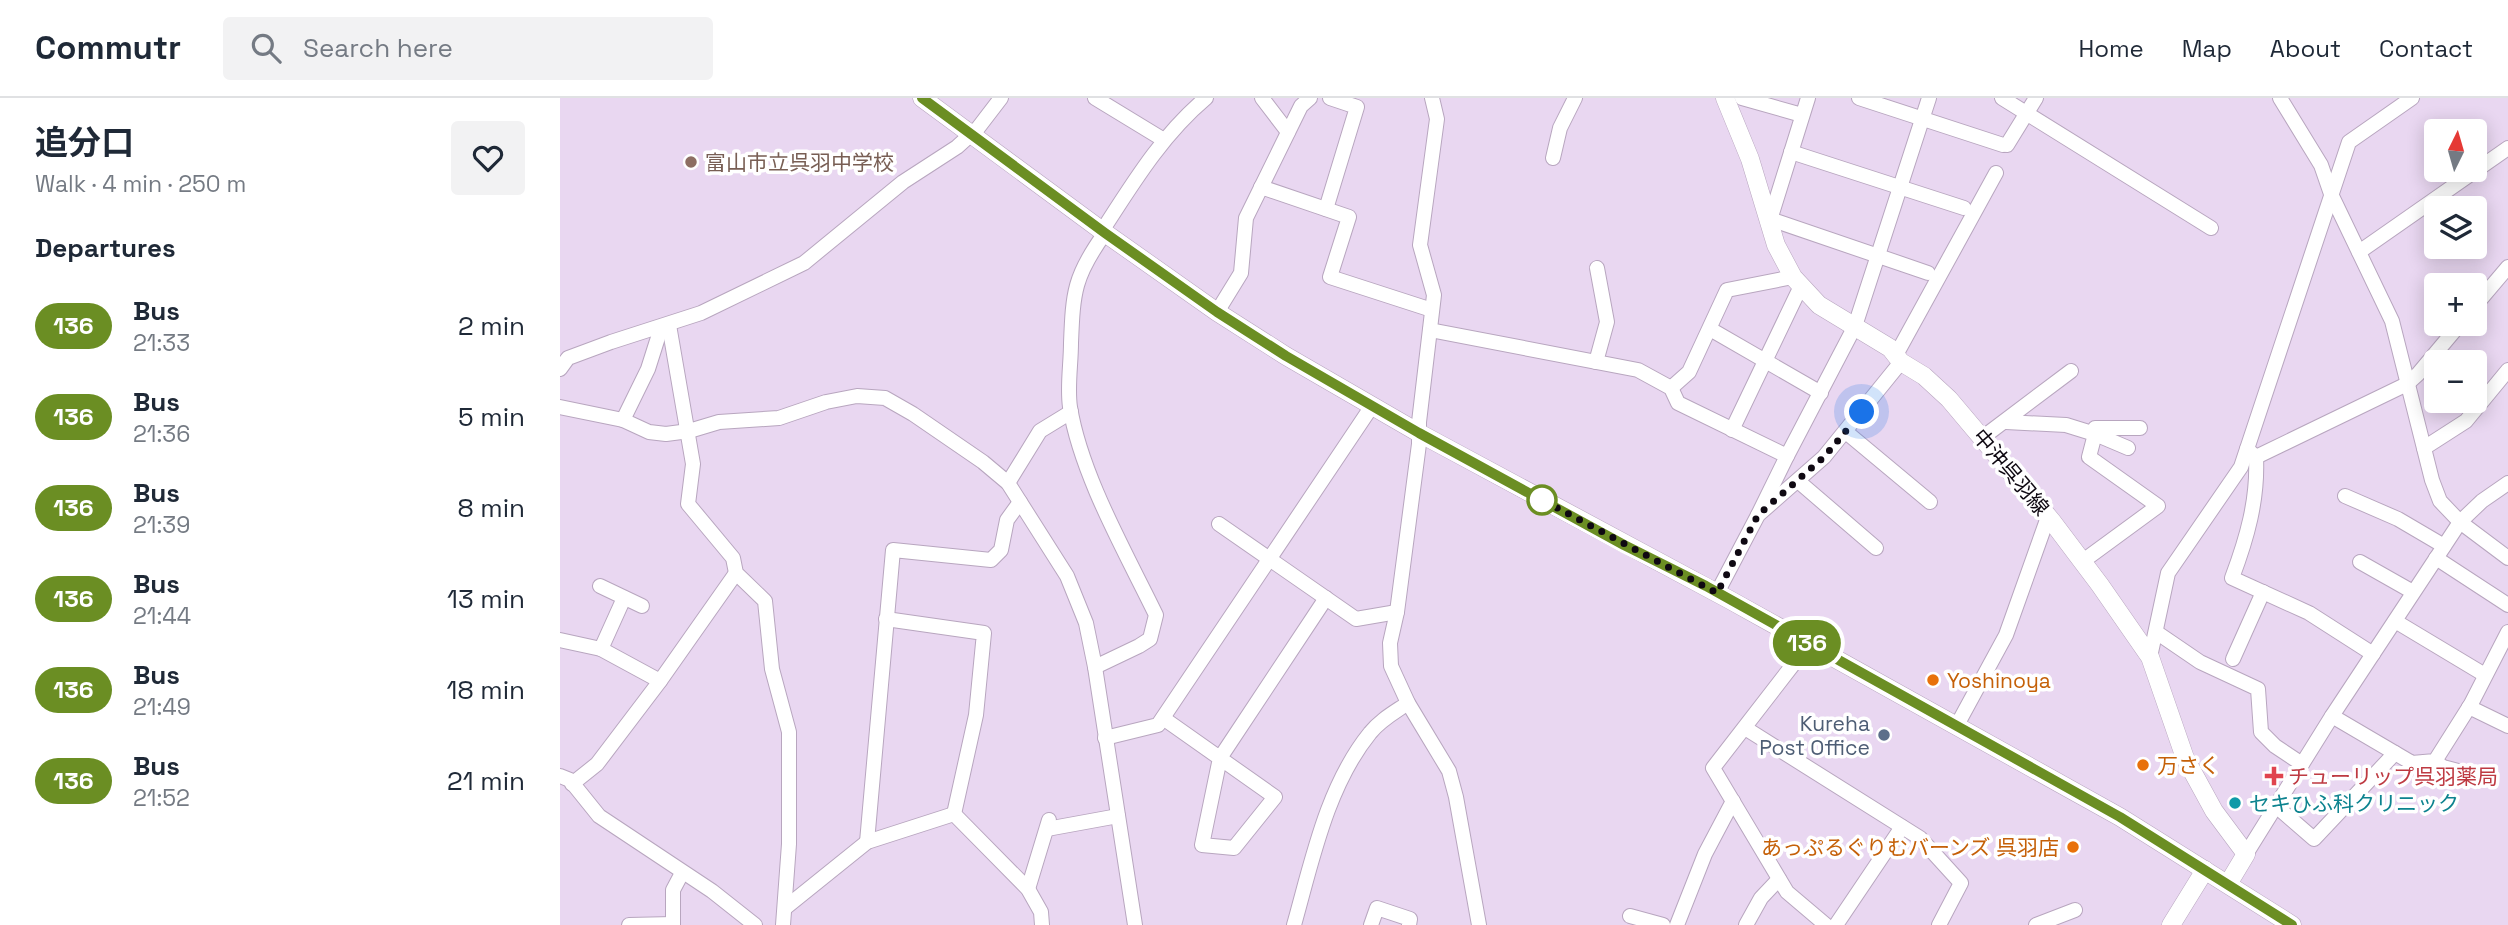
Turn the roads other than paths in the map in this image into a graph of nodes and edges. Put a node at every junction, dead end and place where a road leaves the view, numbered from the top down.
1 (922, 98) edge
2 (1001, 98) edge
3 (1094, 98) edge
4 (1206, 98) edge
5 (1262, 98) edge
6 (1310, 98) edge
7 (1330, 98) edge
8 (1432, 98) edge
9 (1575, 98) edge
10 (1726, 98) edge
11 (1742, 98) edge
12 (1808, 98) edge
13 (1859, 98) edge
14 (1929, 98) edge
15 (2002, 98) edge
16 (2036, 98) edge
17 (2280, 98) edge
18 (2412, 98) edge
19 (2027, 113) junction
20 (1802, 115) junction
21 (1922, 118) junction
22 (1288, 132) junction
23 (971, 134) junction
24 (1164, 140) junction
25 (2508, 148) edge
26 (1791, 152) junction
27 (1553, 158) dead end
28 (1996, 173) dead end
29 (1261, 187) junction
30 (1900, 187) junction
31 (2331, 194) junction
32 (1964, 208) dead end
33 (1326, 209) junction
34 (1769, 222) junction
35 (2211, 228) dead end
36 (1104, 232) junction
37 (2358, 252) junction
38 (1877, 256) junction
39 (2508, 267) edge
40 (1597, 268) dead end
41 (1928, 273) dead end
42 (1797, 282) junction
43 (2487, 292) edge
44 (1432, 310) junction
45 (1217, 312) junction
46 (665, 326) junction
47 (1855, 326) junction
48 (1710, 329) junction
49 (1430, 330) junction
50 (2450, 336) edge
51 (1898, 358) junction
52 (1765, 361) junction
53 (1597, 362) junction
54 (560, 369) edge
55 (2508, 370) edge
56 (2071, 372) dead end
57 (2407, 384) junction
58 (1671, 388) junction
59 (1821, 393) junction
60 (1371, 406) junction
61 (560, 407) edge
62 (1071, 412) junction
63 (623, 420) junction
64 (2006, 422) junction
65 (2140, 428) dead end
66 (1732, 430) junction
67 (689, 431) junction
68 (1846, 432) junction
69 (1419, 433) junction
70 (2095, 434) junction
71 (1982, 438) junction
72 (2128, 448) dead end
73 (2424, 448) junction
74 (2251, 453) junction
75 (1787, 456) junction
76 (1798, 481) junction
77 (1008, 483) junction
78 (2508, 483) edge
79 (2346, 496) dead end
80 (1020, 502) junction
81 (1930, 502) dead end
82 (1758, 515) junction
83 (2048, 517) junction
84 (2460, 522) junction
85 (1219, 524) dead end
86 (1876, 548) dead end
87 (2440, 552) junction
88 (2508, 558) edge
89 (1270, 560) junction
90 (2083, 561) junction
91 (2360, 562) dead end
92 (736, 573) junction
93 (600, 586) dead end
94 (2263, 592) junction
95 (2413, 592) junction
96 (1717, 593) junction
97 (624, 598) junction
98 (1326, 598) junction
99 (2508, 605) edge
100 (642, 606) dead end
101 (1397, 612) junction
102 (886, 619) junction
103 (2395, 621) junction
104 (2156, 632) junction
105 (560, 640) edge
106 (2506, 640) edge
107 (1809, 644) junction
108 (601, 649) junction
109 (2373, 654) junction
110 (2150, 657) junction
111 (2233, 659) dead end
112 (1096, 667) junction
113 (2485, 675) junction
114 (660, 681) junction
115 (1408, 703) junction
116 (2469, 707) junction
117 (2332, 716) junction
118 (1163, 718) junction
119 (2508, 726) edge
120 (1956, 727) junction
121 (1745, 728) junction
122 (1105, 738) junction
123 (2395, 753) junction
124 (1220, 758) junction
125 (2435, 761) junction
126 (2302, 764) junction
127 (2477, 776) dead end
128 (566, 780) edge
129 (1733, 801) junction
130 (2276, 806) junction
131 (954, 814) junction
132 (1118, 817) junction
133 (1902, 827) junction
134 (867, 842) junction
135 (2246, 855) junction
136 (2205, 870) junction
137 (682, 873) junction
138 (1779, 879) junction
139 (2228, 884) junction
140 (1028, 889) junction
141 (785, 908) junction
142 (2075, 910) dead end
143 (1630, 916) dead end
144 (629, 925) edge
145 (673, 925) edge
146 (755, 925) edge
147 (783, 925) edge
148 (1042, 925) edge
149 (1135, 925) edge
150 (1294, 925) edge
151 (1371, 925) edge
152 (1409, 925) edge
153 (1479, 925) edge
154 (1663, 925) edge
155 (1677, 925) edge
156 (1746, 925) edge
157 (1826, 925) edge
158 (1836, 925) edge
159 (1939, 925) edge
160 (2036, 925) edge
161 (2171, 925) edge
162 (2292, 925) edge

1 - 23 main road
2 - 23 street
3 - 24 street
4 - 24 street
5 - 22 street
6 - 22 street
7 - 33 street
8 - 44 street
9 - 27 street
10 - 34 main road, 中沖呉羽線
11 - 20 street
12 - 20 street
13 - 21 street
14 - 21 street
15 - 19 street
16 - 19 street
17 - 31 street
18 - 31 street
19 - 21 street
19 - 35 street
20 - 26 street
21 - 30 street
22 - 29 street
23 - 36 main road
23 - 46 street
24 - 36 street
25 - 37 street
26 - 30 street
26 - 34 street
28 - 51 street
29 - 33 street
29 - 45 street
30 - 32 street
30 - 38 street
31 - 37 street
31 - 74 street
33 - 44 street
34 - 38 street
34 - 42 main road, 中沖呉羽線
36 - 45 main road
36 - 62 street
37 - 57 street
38 - 41 street
38 - 47 street
39 - 43 street
40 - 53 street
42 - 47 main road, 中沖呉羽線
42 - 48 street
42 - 52 street
44 - 49 street
45 - 60 main road
46 - 54 street
46 - 63 street
46 - 67 street
47 - 51 main road, 中沖呉羽線
47 - 59 street
48 - 52 street
48 - 58 street
49 - 53 street
49 - 69 street
50 - 57 street
51 - 68 street
51 - 71 main road, 中沖呉羽線
52 - 59 street
52 - 66 street
53 - 58 street
55 - 73 street
56 - 64 street
57 - 73 street
57 - 74 street
58 - 66 street
59 - 75 street
60 - 69 main road
60 - 89 street
61 - 63 street
62 - 77 street
62 - 112 street
63 - 67 street
64 - 70 street
64 - 71 street
65 - 70 street
66 - 75 street
67 - 77 street
67 - 92 street
68 - 76 street
68 - 81 street
69 - 96 main road
69 - 101 street
70 - 72 street
70 - 90 street
71 - 83 main road, 中沖呉羽線
73 - 84 street
74 - 94 street
74 - 104 street
75 - 82 street
76 - 82 street
76 - 86 street
77 - 80 street
78 - 84 street
79 - 87 street
80 - 102 street
80 - 112 street
82 - 96 street
83 - 90 main road, 中沖呉羽線
83 - 120 street
84 - 87 street
84 - 88 street
85 - 89 street
87 - 95 street
87 - 99 street
89 - 98 street
89 - 118 street
90 - 110 main road, 中沖呉羽線
91 - 95 street
92 - 114 street
92 - 141 street
93 - 97 street
94 - 109 street
94 - 111 street
95 - 103 street
96 - 107 main road
97 - 100 street
97 - 108 street
98 - 101 street
98 - 124 street
101 - 115 street
102 - 131 street
102 - 134 street
103 - 109 street
103 - 113 street
104 - 110 street
104 - 126 street
105 - 108 street
106 - 113 street
107 - 120 main road
107 - 121 street
108 - 114 street
109 - 117 street
110 - 135 main road, 中沖呉羽線
112 - 122 street
113 - 116 street
114 - 128 street
115 - 150 street
115 - 153 street
116 - 119 street
116 - 125 street
117 - 123 street
117 - 126 street
118 - 122 street
118 - 124 street
120 - 136 main road
121 - 129 street
121 - 133 street
122 - 132 street
123 - 125 street
123 - 130 street
124 - 124 street
125 - 127 street
126 - 130 street
128 - 137 street
129 - 138 street
129 - 155 street
130 - 135 street
131 - 134 street
131 - 140 street
132 - 140 street
132 - 149 street
133 - 158 street
133 - 159 street
134 - 141 street
135 - 139 main road
136 - 139 main road
136 - 161 main road
137 - 145 street
137 - 146 street
138 - 156 street
138 - 157 street
139 - 162 main road
140 - 148 street
141 - 147 street
142 - 160 street
143 - 154 street
144 - 145 street
151 - 152 street

